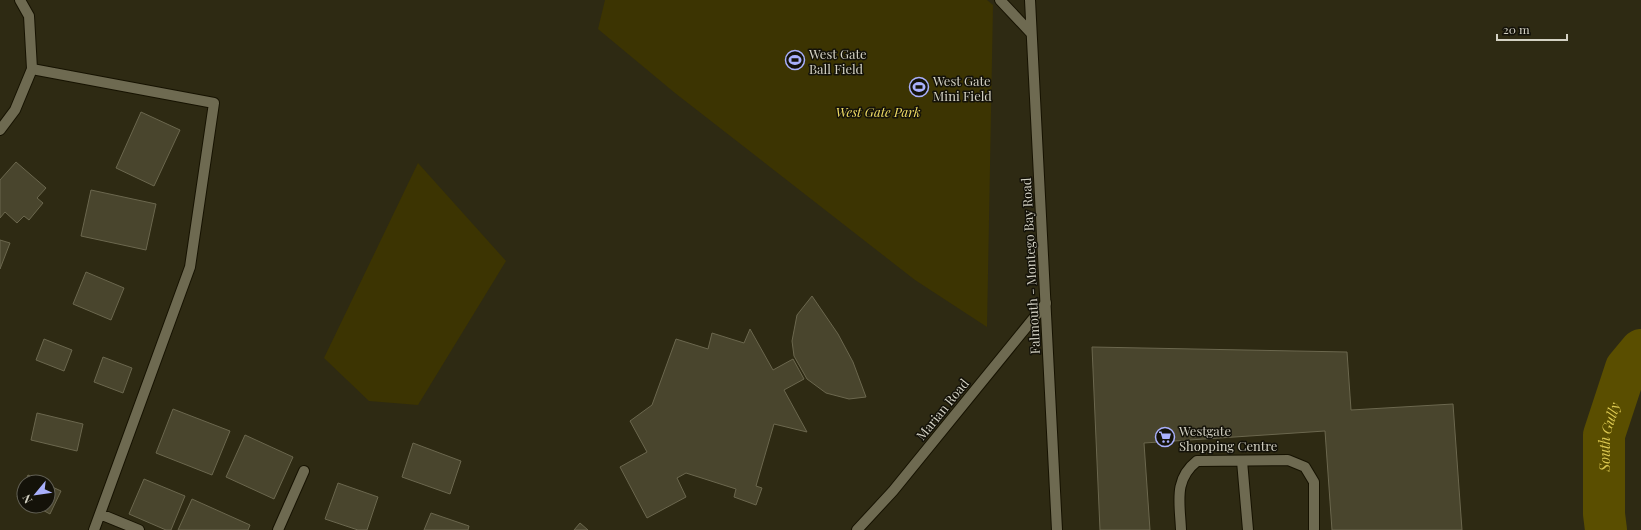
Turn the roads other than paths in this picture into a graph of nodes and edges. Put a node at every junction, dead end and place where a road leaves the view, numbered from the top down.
1 (20, 0) edge
2 (1000, 0) edge
3 (1030, 0) edge
4 (1031, 33) junction
5 (32, 69) junction
6 (0, 130) edge
7 (1046, 303) junction
8 (1242, 461) junction
9 (304, 472) dead end
10 (100, 514) junction
11 (94, 530) edge
12 (139, 530) edge
13 (278, 530) edge
14 (856, 530) edge
15 (1057, 530) edge
16 (1181, 530) edge
17 (1248, 530) edge
18 (1314, 530) edge

1 - 5 street
2 - 4 street
3 - 4 street, Falmouth - Montego Bay Road
4 - 7 street, Falmouth - Montego Bay Road
5 - 6 street
5 - 10 street
7 - 14 street, Marian Road
7 - 15 street, Falmouth - Montego Bay Road
8 - 16 street
8 - 17 street
8 - 18 street
9 - 13 street
10 - 11 street
10 - 12 street

